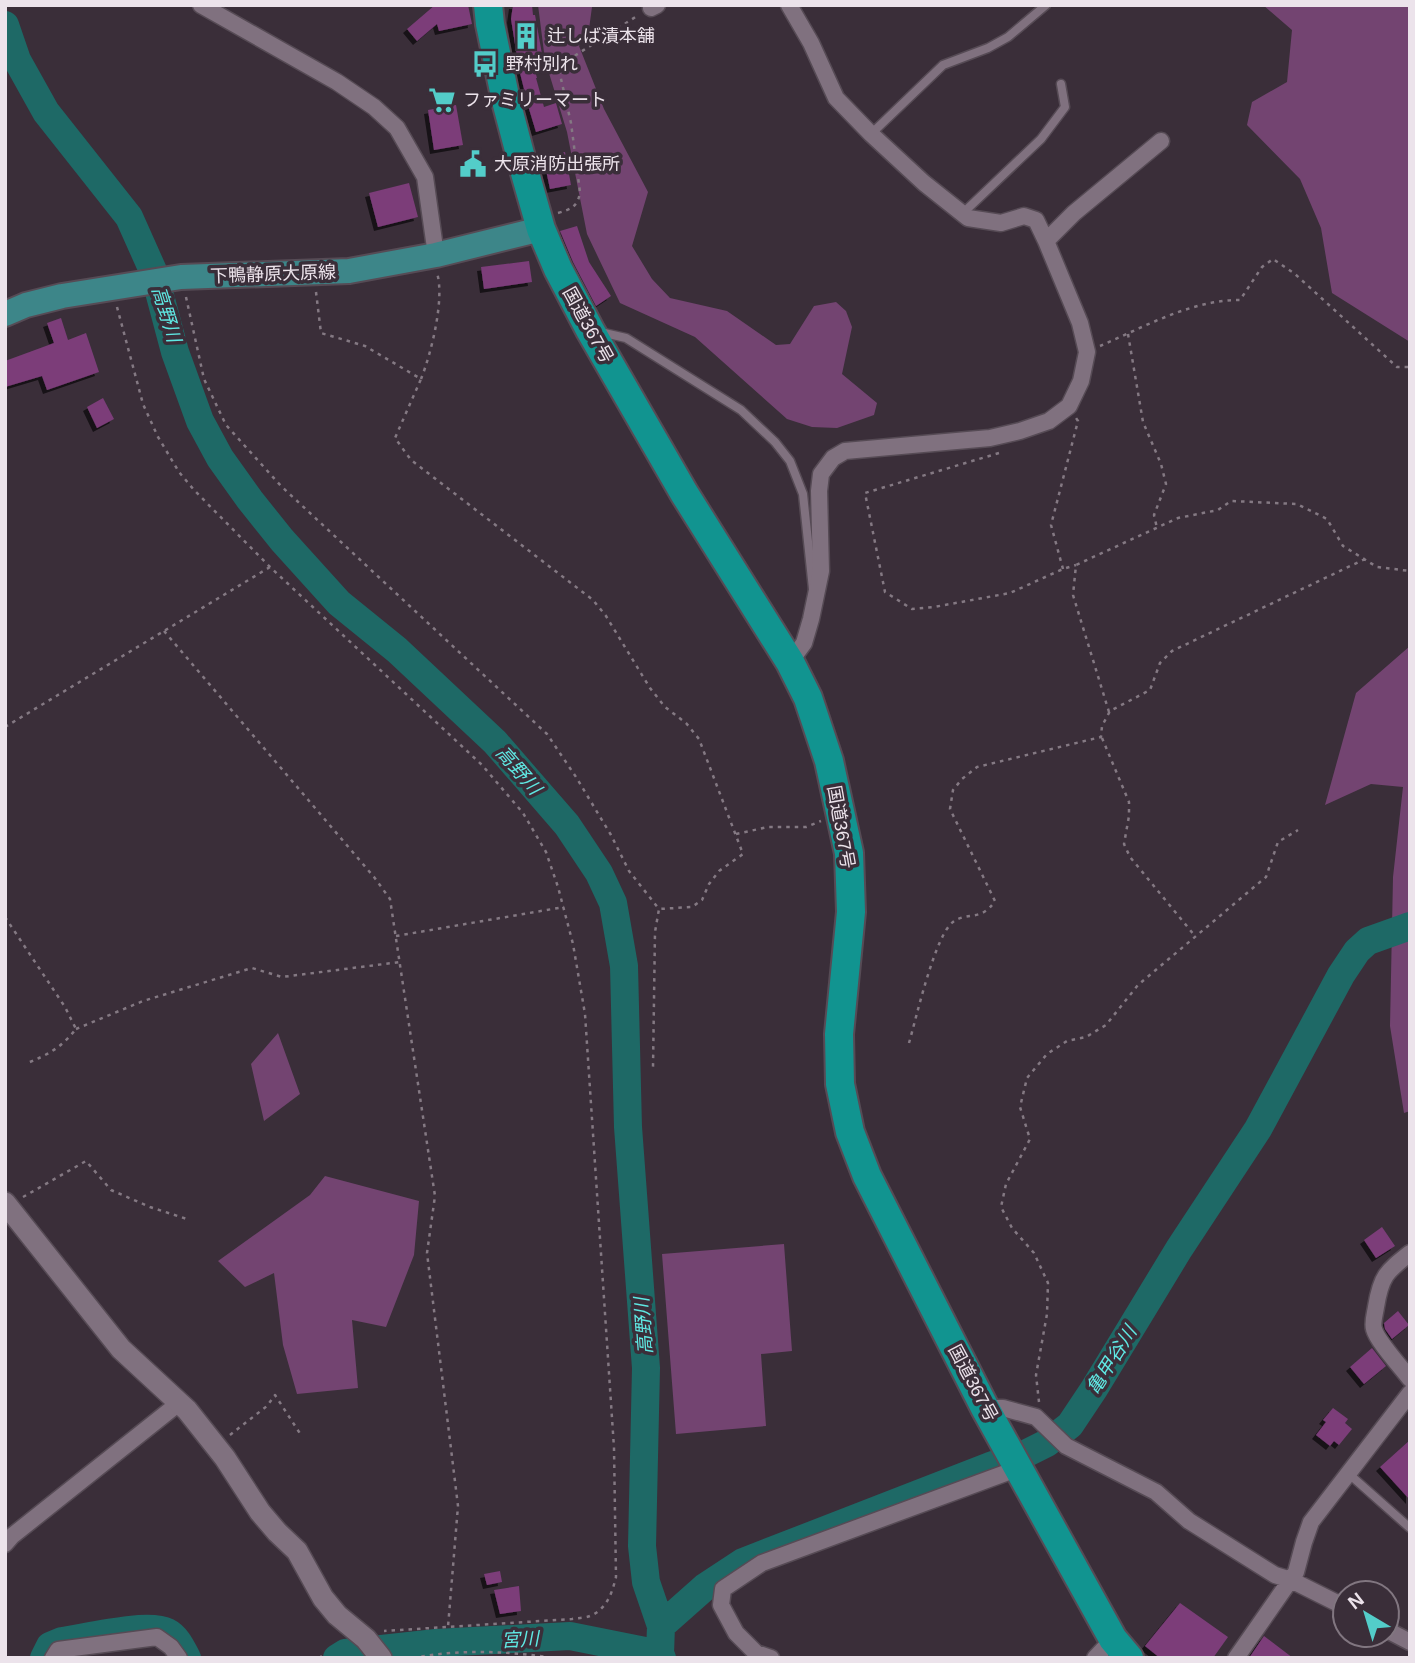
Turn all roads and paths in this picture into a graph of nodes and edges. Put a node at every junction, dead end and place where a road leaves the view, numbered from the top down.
1 (201, 5) edge
2 (789, 5) edge
3 (1046, 5) edge
4 (654, 6) edge
5 (491, 11) edge
6 (1061, 84) dead end
7 (871, 134) junction
8 (1161, 141) dead end
9 (962, 214) junction
10 (541, 229) junction
11 (1046, 241) junction
12 (436, 255) junction
13 (314, 272) junction
14 (178, 277) junction
15 (439, 280) dead end
16 (115, 288) junction
17 (5, 314) edge
18 (590, 330) junction
19 (1128, 334) junction
20 (1087, 352) junction
21 (1410, 367) edge
22 (421, 379) junction
23 (1069, 407) junction
24 (1020, 431) junction
25 (1157, 528) junction
26 (1365, 559) junction
27 (1076, 565) junction
28 (270, 567) junction
29 (1063, 569) junction
30 (1410, 571) edge
31 (814, 604) junction
32 (164, 631) junction
33 (790, 662) junction
34 (1110, 711) junction
35 (5, 727) edge
36 (1101, 737) junction
37 (841, 813) junction
38 (1298, 830) dead end
39 (736, 834) junction
40 (564, 907) junction
41 (659, 909) junction
42 (5, 917) edge
43 (396, 936) junction
44 (1195, 936) junction
45 (400, 962) junction
46 (76, 1030) junction
47 (909, 1044) dead end
48 (25, 1064) dead end
49 (653, 1068) dead end
50 (9, 1214) edge
51 (190, 1220) dead end
52 (1410, 1253) edge
53 (1410, 1379) edge
54 (1410, 1392) edge
55 (179, 1403) junction
56 (985, 1408) junction
57 (301, 1434) dead end
58 (1054, 1434) junction
59 (221, 1453) junction
60 (1013, 1458) junction
61 (1349, 1474) junction
62 (1410, 1528) edge
63 (5, 1544) edge
64 (1291, 1580) junction
65 (1331, 1600) edge
66 (448, 1627) junction
67 (363, 1636) junction
68 (1113, 1651) edge
69 (380, 1657) edge
70 (53, 1658) edge
71 (179, 1658) edge
72 (413, 1658) edge
73 (554, 1658) edge
74 (771, 1658) edge
75 (1236, 1658) edge

1 - 12 street
2 - 7 street
3 - 7 lane
4 - 10 path
5 - 10 highway, 国道367号
6 - 9 lane
7 - 9 street
8 - 11 street
9 - 11 street
10 - 12 main road, 下鴨静原大原線
10 - 18 highway, 国道367号
11 - 20 street
12 - 13 main road, 下鴨静原大原線
13 - 14 main road, 下鴨静原大原線
13 - 22 path
14 - 16 main road, 下鴨静原大原線
14 - 41 path
15 - 22 path
16 - 17 main road, 下鴨静原大原線
16 - 28 path
18 - 31 lane
18 - 33 highway, 国道367号
19 - 20 path
19 - 21 path
19 - 25 path
20 - 23 street
22 - 39 path
23 - 24 street
23 - 29 path
24 - 29 path
24 - 31 street
25 - 26 path
25 - 27 path
26 - 30 path
26 - 34 path
27 - 29 path
27 - 34 path
28 - 32 path
28 - 40 path
31 - 33 street
32 - 35 path
32 - 43 path
33 - 37 highway, 国道367号
34 - 36 path
36 - 44 path
36 - 47 path
37 - 39 path
37 - 56 highway, 国道367号
38 - 44 path
39 - 41 path
40 - 43 path
40 - 66 path
41 - 49 path
42 - 46 path
43 - 45 path
44 - 58 path
45 - 46 path
45 - 66 path
46 - 48 path
50 - 51 path
50 - 55 street
52 - 53 street
54 - 61 street
55 - 59 street
55 - 63 street
56 - 58 street
56 - 60 highway, 国道367号
57 - 59 path
58 - 64 street
59 - 67 street
60 - 68 highway, 国道367号
60 - 74 street
61 - 62 lane
61 - 64 street
64 - 65 street
64 - 75 street
66 - 67 path
67 - 69 street
70 - 71 street
72 - 73 path

